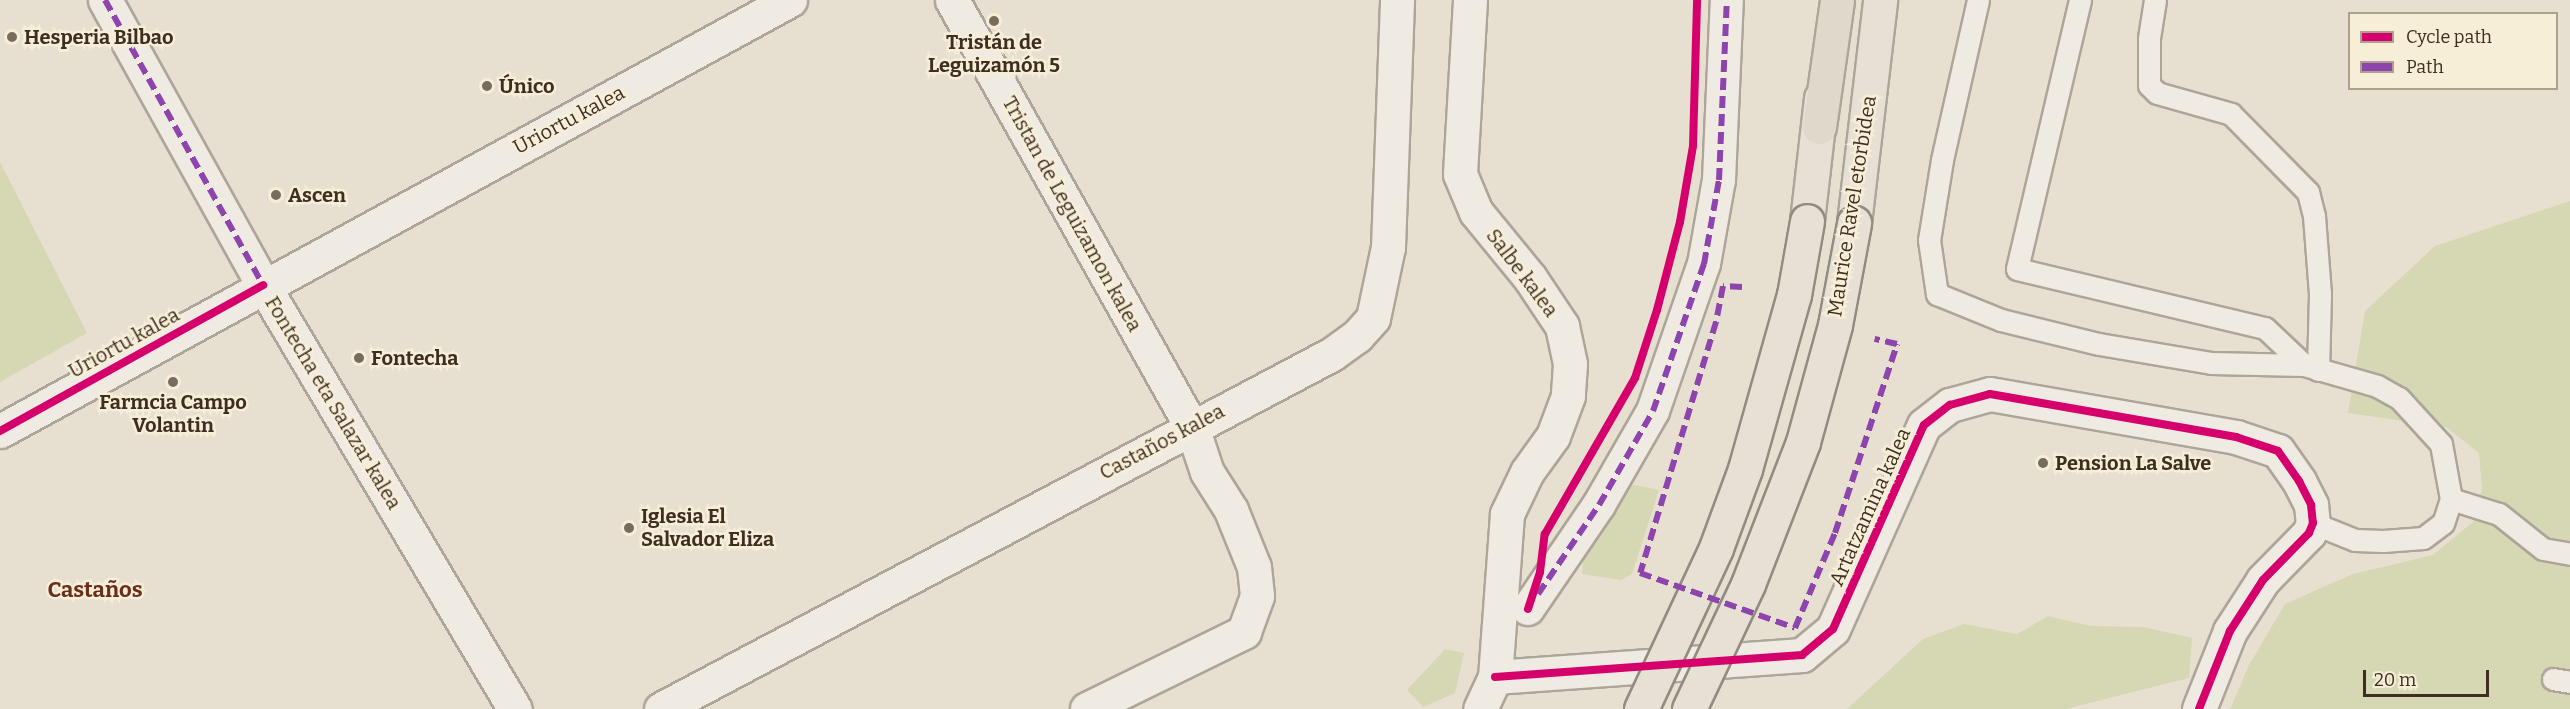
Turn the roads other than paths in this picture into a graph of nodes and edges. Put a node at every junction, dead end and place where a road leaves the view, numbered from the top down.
1 (105, 0) edge
2 (790, 0) edge
3 (952, 0) edge
4 (1397, 0) edge
5 (1470, 0) edge
6 (1727, 0) edge
7 (1827, 0) edge
8 (1837, 0) edge
9 (1880, 0) edge
10 (1978, 0) edge
11 (2080, 0) edge
12 (2155, 0) edge
13 (1819, 127) junction
14 (263, 285) junction
15 (2311, 367) junction
16 (1192, 426) junction
17 (0, 430) edge
18 (2451, 499) junction
19 (2313, 523) junction
20 (2570, 554) edge
21 (1528, 609) dead end
22 (1495, 677) junction
23 (514, 709) edge
24 (661, 709) edge
25 (1087, 709) edge
26 (1480, 709) edge
27 (1641, 709) edge
28 (1689, 709) edge
29 (2199, 709) edge

1 - 14 street, Fontecha eta Salazar kalea
2 - 14 street, Uriortu kalea
3 - 16 street, Tristan de Leguizamon kalea
4 - 16 street, Castaños kalea
5 - 22 street, Salbe kalea
6 - 21 street
7 - 13 main road
8 - 13 highway
9 - 28 main road, Maurice Ravel etorbidea, bridge
10 - 15 lane
11 - 15 lane
12 - 15 lane
13 - 27 main road, bridge
14 - 17 street, Uriortu kalea
14 - 23 street, Fontecha eta Salazar kalea
15 - 18 lane
16 - 24 street, Castaños kalea
16 - 25 street, Tristan de Leguizamon kalea
18 - 19 lane
18 - 20 lane
19 - 22 street, Artatzamina kalea
19 - 29 street
22 - 26 street

